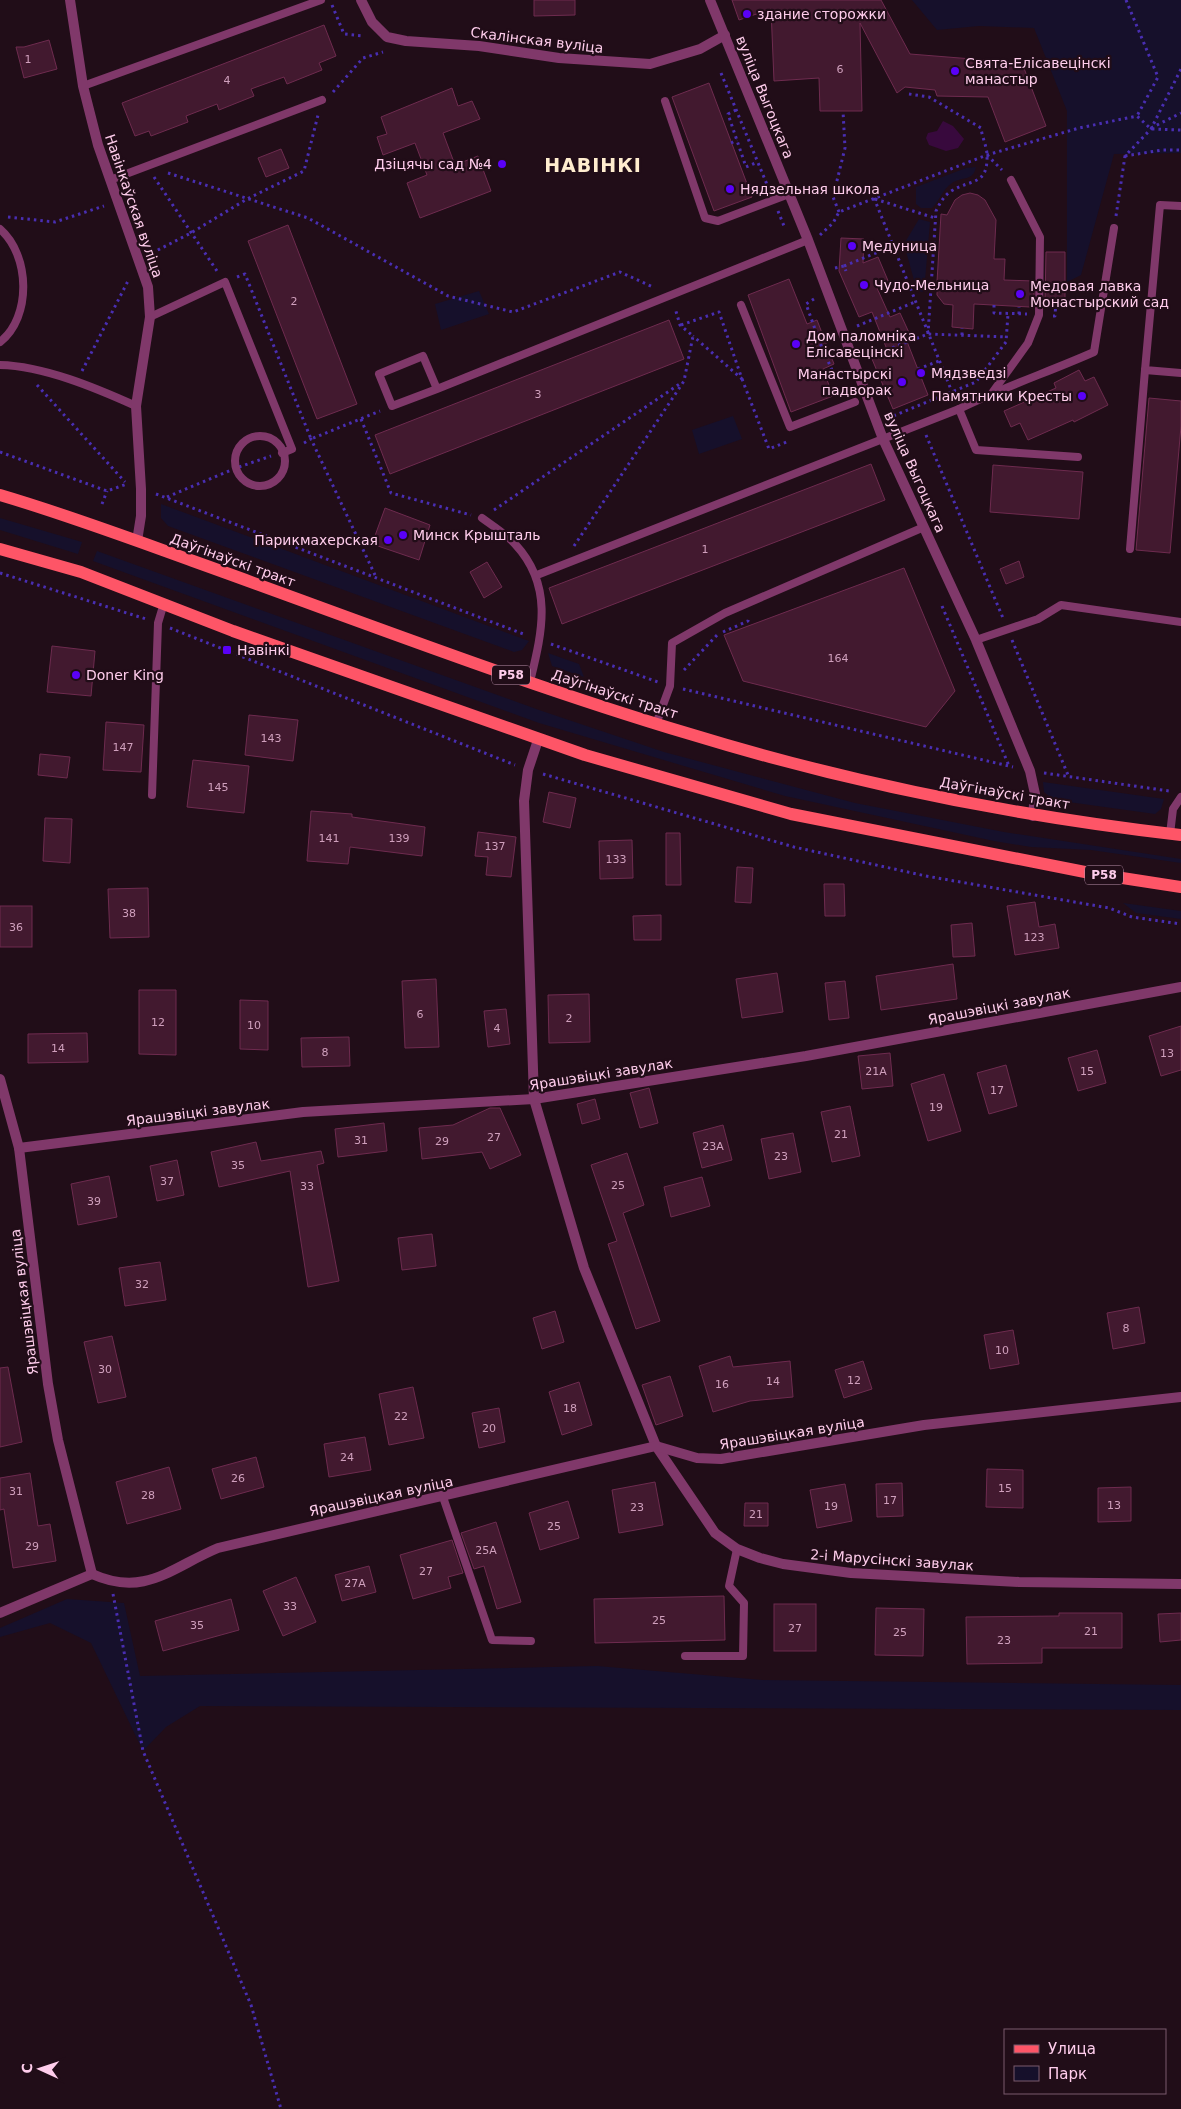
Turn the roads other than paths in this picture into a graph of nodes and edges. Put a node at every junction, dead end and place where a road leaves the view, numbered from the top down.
1 (70, 0) edge
2 (321, 0) edge
3 (361, 0) edge
4 (710, 0) edge
5 (725, 35) junction
6 (83, 86) junction
7 (322, 100) road end
8 (665, 101) dead end
9 (110, 180) junction
10 (1011, 180) road end
11 (789, 194) junction
12 (1181, 206) edge
13 (1114, 228) road end
14 (0, 230) edge
15 (808, 240) junction
16 (741, 304) dead end
17 (150, 318) junction
18 (0, 342) edge
19 (0, 365) edge
20 (1145, 370) junction
21 (1181, 372) edge
22 (437, 389) junction
23 (992, 393) junction
24 (855, 402) dead end
25 (136, 406) junction
26 (959, 409) junction
27 (883, 439) junction
28 (282, 453) junction
29 (1078, 457) dead end
30 (0, 495) edge
31 (482, 518) road end
32 (924, 527) junction
33 (137, 541) junction
34 (0, 549) edge
35 (1130, 549) dead end
36 (537, 575) junction
37 (164, 603) junction
38 (1181, 622) edge
39 (976, 640) junction
40 (530, 682) junction
41 (656, 724) junction
42 (538, 740) junction
43 (152, 795) dead end
44 (1181, 797) edge
45 (1033, 816) junction
46 (1176, 834) edge
47 (1181, 887) edge
48 (1181, 987) edge
49 (0, 1079) edge
50 (534, 1099) junction
51 (19, 1148) junction
52 (1181, 1397) edge
53 (656, 1446) junction
54 (443, 1496) junction
55 (738, 1550) junction
56 (92, 1574) junction
57 (1181, 1584) edge
58 (0, 1613) edge
59 (531, 1642) dead end
60 (685, 1656) dead end

1 - 6 street, Навінкаўская вуліца
2 - 6 lane
3 - 5 street, Скалінская вуліца
4 - 5 street, вуліца Выгоцкага
5 - 11 street, вуліца Выгоцкага
6 - 9 street, Навінкаўская вуліца
7 - 9 lane
8 - 11 lane
9 - 17 street, Навінкаўская вуліца
10 - 23 lane
11 - 15 street, вуліца Выгоцкага
12 - 20 lane
13 - 23 lane
14 - 18 lane
15 - 22 lane
15 - 27 street, вуліца Выгоцкага
16 - 24 lane
17 - 25 street, Навінкаўская вуліца
17 - 28 lane
19 - 25 lane
20 - 21 lane
20 - 35 lane
22 - 22 lane
23 - 26 lane
25 - 33 street, Навінкаўская вуліца
26 - 27 lane
26 - 29 lane
27 - 32 street, вуліца Выгоцкага
27 - 36 lane
28 - 28 lane
30 - 33 main road, Даўгінаўскі тракт / Р58
31 - 36 lane
32 - 39 street, вуліца Выгоцкага
32 - 41 lane
33 - 40 main road, Даўгінаўскі тракт / Р58
34 - 37 main road, Р58
36 - 40 lane
37 - 42 main road, Р58
37 - 43 lane
38 - 39 lane
39 - 45 street, вуліца Выгоцкага
40 - 41 main road, Даўгінаўскі тракт / Р58
41 - 45 main road, Даўгінаўскі тракт / Р58
42 - 47 main road, Р58
42 - 50 street, 2-і Марусінскі завулак
44 - 46 lane
45 - 46 main road, Даўгінаўскі тракт / Р58
48 - 50 street, Ярашэвіцкі завулак
49 - 51 street, Ярашэвіцкая вуліца
50 - 51 street, Ярашэвіцкі завулак
50 - 53 street, 2-і Марусінскі завулак
51 - 56 street, Ярашэвіцкая вуліца
52 - 53 street, Ярашэвіцкая вуліца
53 - 54 street, Ярашэвіцкая вуліца
53 - 55 street, 2-і Марусінскі завулак
54 - 56 street, Ярашэвіцкая вуліца
54 - 59 lane
55 - 57 street, 2-і Марусінскі завулак
55 - 60 lane
56 - 58 street

